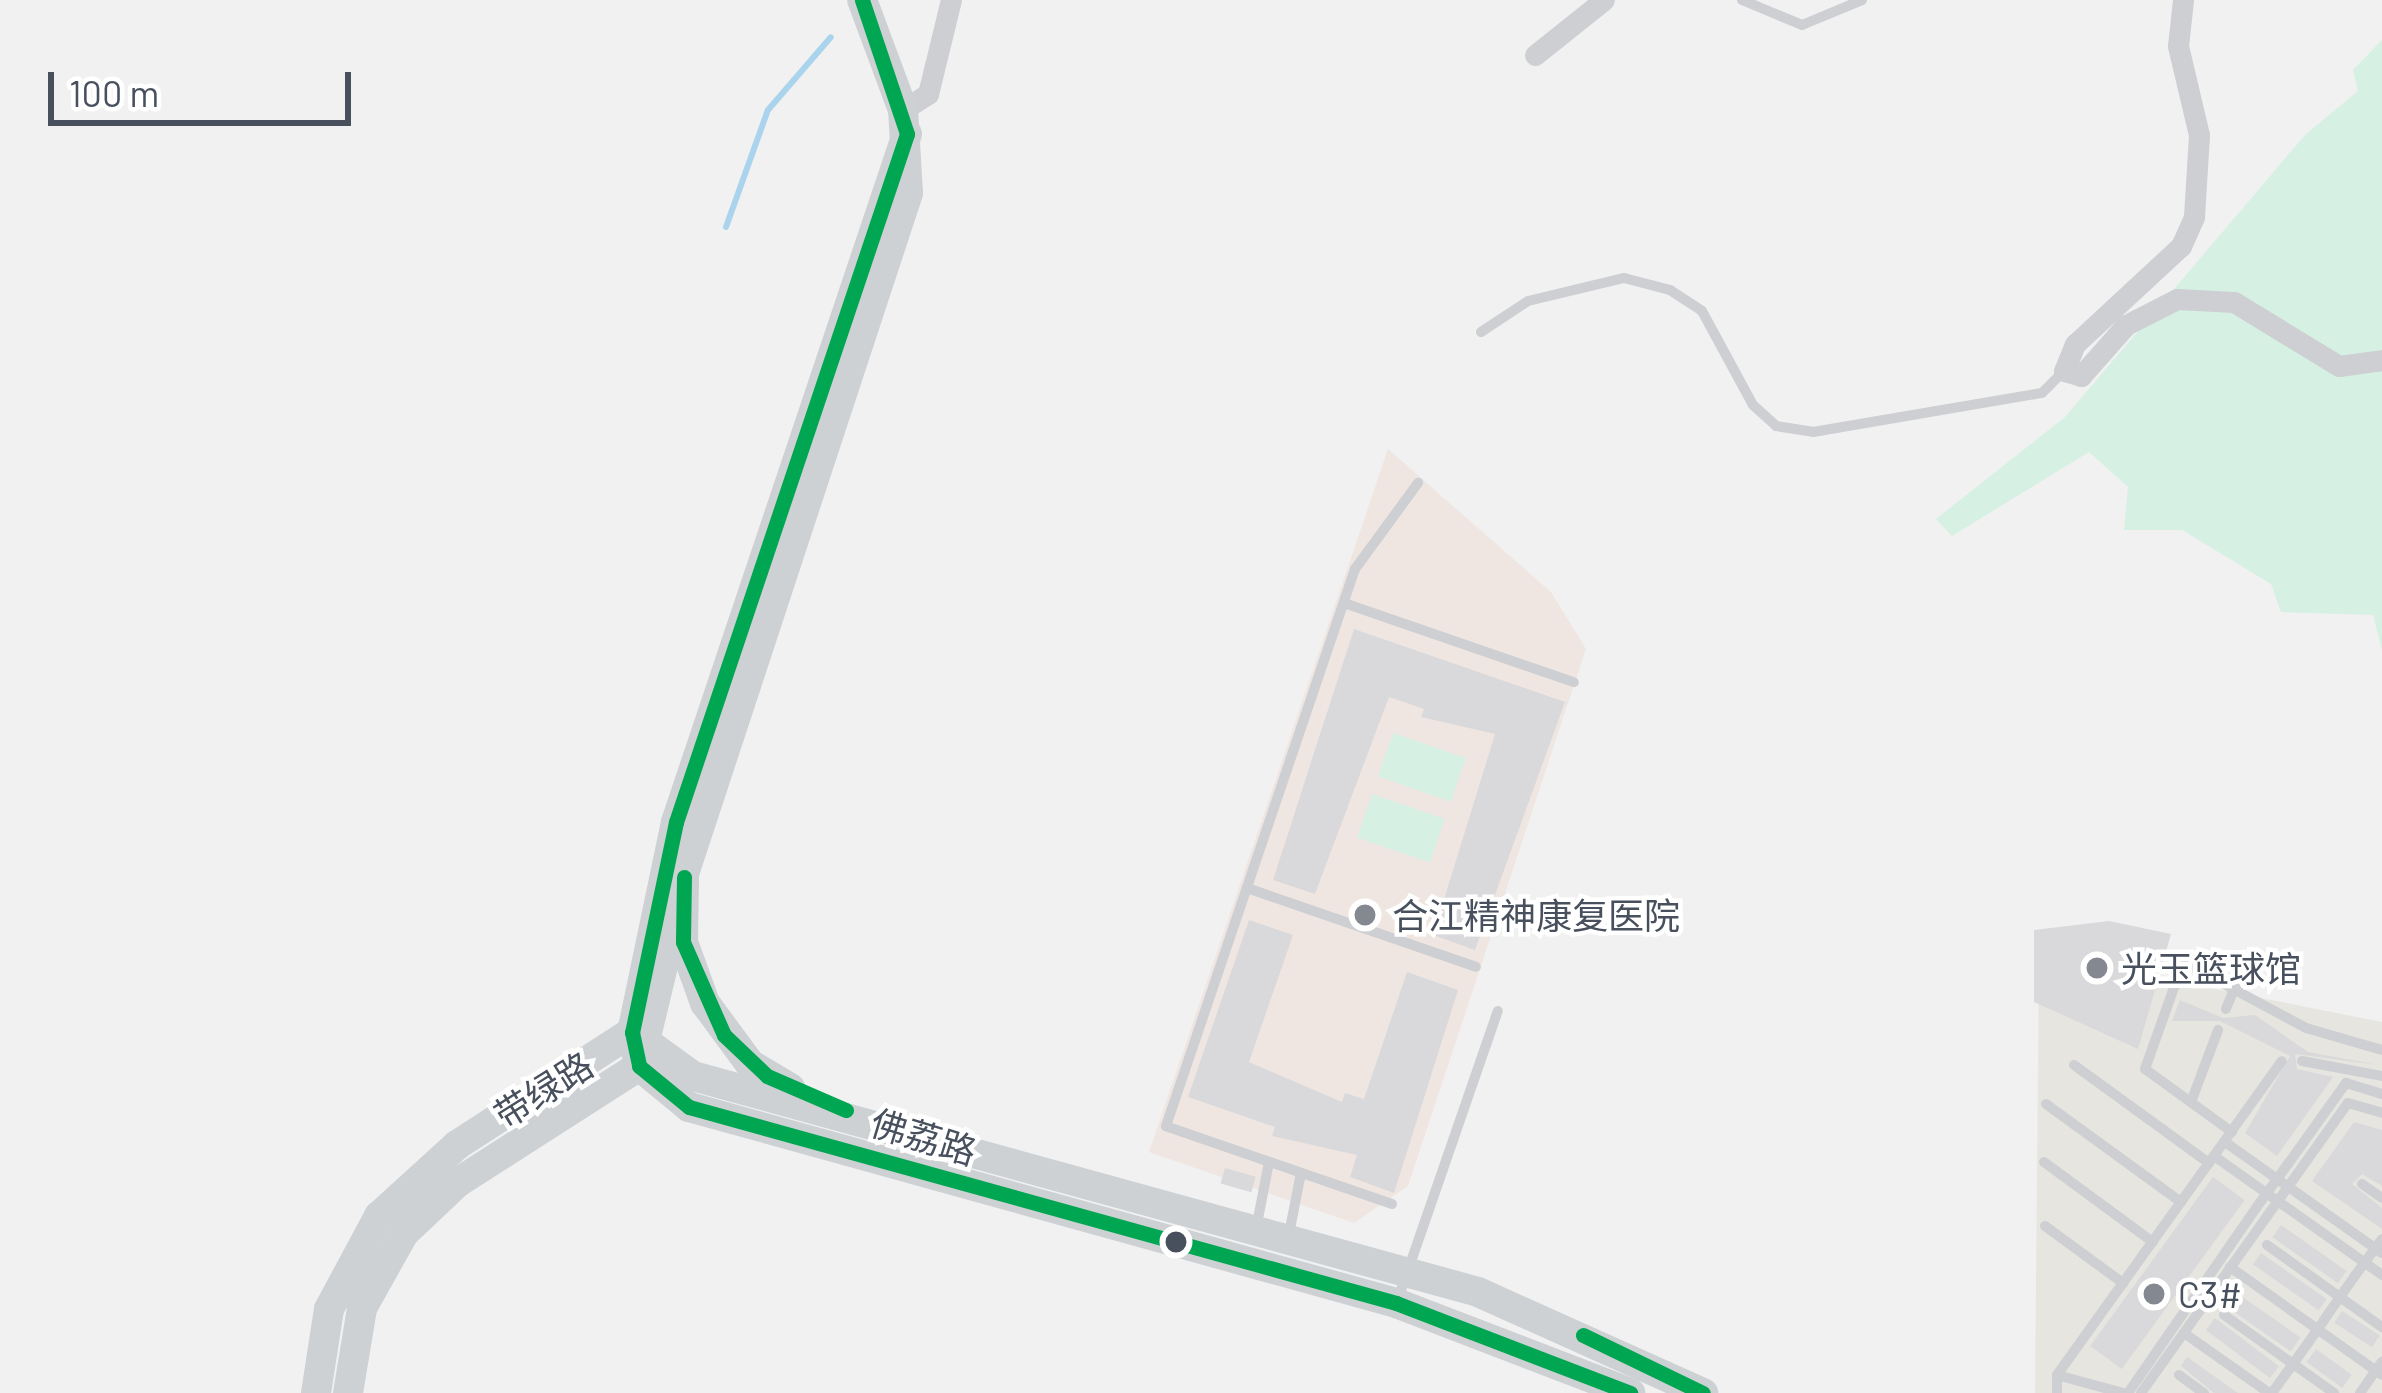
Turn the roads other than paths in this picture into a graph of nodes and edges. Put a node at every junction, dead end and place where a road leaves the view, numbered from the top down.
1 (862, 0) edge
2 (951, 0) edge
3 (1604, 0) edge
4 (1742, 0) edge
5 (1862, 0) edge
6 (2182, 0) edge
7 (1535, 55) dead end
8 (905, 122) junction
9 (1481, 332) dead end
10 (2382, 360) edge
11 (2064, 371) junction
12 (1418, 483) dead end
13 (1344, 604) junction
14 (1574, 682) dead end
15 (686, 865) junction
16 (1246, 888) junction
17 (1476, 967) dead end
18 (2236, 982) junction
19 (2226, 1009) dead end
20 (1498, 1011) dead end
21 (2306, 1028) junction
22 (2218, 1030) dead end
23 (2295, 1043) dead end
24 (641, 1048) junction
25 (2382, 1050) edge
26 (2302, 1061) dead end
27 (2263, 1064) dead end
28 (2074, 1065) dead end
29 (2382, 1076) edge
30 (2382, 1094) edge
31 (2191, 1102) junction
32 (2046, 1104) dead end
33 (2382, 1113) edge
34 (868, 1119) junction
35 (2228, 1137) junction
36 (2212, 1160) junction
37 (1269, 1162) junction
38 (2044, 1162) dead end
39 (1301, 1173) junction
40 (2362, 1184) dead end
41 (2288, 1186) junction
42 (2382, 1198) edge
43 (2181, 1202) junction
44 (2278, 1202) junction
45 (1392, 1204) dead end
46 (2044, 1226) dead end
47 (1256, 1229) junction
48 (1288, 1237) junction
49 (2382, 1239) edge
50 (2153, 1241) junction
51 (2266, 1245) dead end
52 (2382, 1253) edge
53 (2365, 1263) junction
54 (2230, 1268) junction
55 (1406, 1270) junction
56 (2382, 1276) edge
57 (2123, 1283) junction
58 (2340, 1298) junction
59 (1396, 1303) junction
60 (2224, 1315) dead end
61 (2382, 1328) edge
62 (2184, 1333) junction
63 (2293, 1364) junction
64 (2380, 1369) edge
65 (2057, 1375) junction
66 (2179, 1375) dead end
67 (2274, 1390) edge
68 (316, 1393) edge
69 (348, 1393) edge
70 (1630, 1393) edge
71 (1703, 1393) edge
72 (2057, 1393) edge
73 (2126, 1393) edge
74 (2141, 1393) edge
75 (2204, 1393) edge
76 (2334, 1393) edge
77 (2360, 1393) edge

1 - 8 main road
2 - 8 street
3 - 7 street
4 - 5 lane
6 - 11 street
8 - 15 main road
8 - 24 main road
9 - 11 lane
10 - 11 street
12 - 13 lane
13 - 14 lane
13 - 16 lane
15 - 24 main road
15 - 34 main road
16 - 17 lane
16 - 37 lane
18 - 19 lane
18 - 21 lane
18 - 31 lane
20 - 55 lane
21 - 23 lane
21 - 25 lane
22 - 31 lane
24 - 34 main road, 佛荔路
24 - 59 main road, 佛荔路
24 - 68 main road, 带绿路
24 - 69 main road, 带绿路
26 - 29 lane
27 - 35 lane
28 - 36 lane
30 - 73 lane, bridge
31 - 35 lane
32 - 43 lane
33 - 41 lane
34 - 47 main road, 佛荔路
35 - 36 lane
35 - 41 lane
36 - 43 lane
36 - 44 lane
37 - 39 lane
37 - 47 lane
38 - 50 lane
39 - 45 lane
39 - 48 lane
40 - 42 lane
41 - 44 lane
41 - 52 lane
43 - 50 lane
44 - 53 lane
44 - 54 lane
46 - 57 lane
47 - 48 main road, 佛荔路
48 - 55 main road, 佛荔路
49 - 53 lane, bridge
50 - 57 lane
51 - 58 lane
53 - 56 lane
53 - 58 lane, bridge
54 - 62 lane
54 - 64 lane
55 - 59 lane
55 - 71 main road, 佛荔路
57 - 65 lane
58 - 61 lane
58 - 63 lane, bridge
59 - 70 main road, 佛荔路
60 - 63 lane
62 - 67 lane
62 - 74 lane
63 - 67 lane
63 - 76 lane
64 - 77 lane
65 - 72 lane
65 - 73 lane
66 - 75 lane

